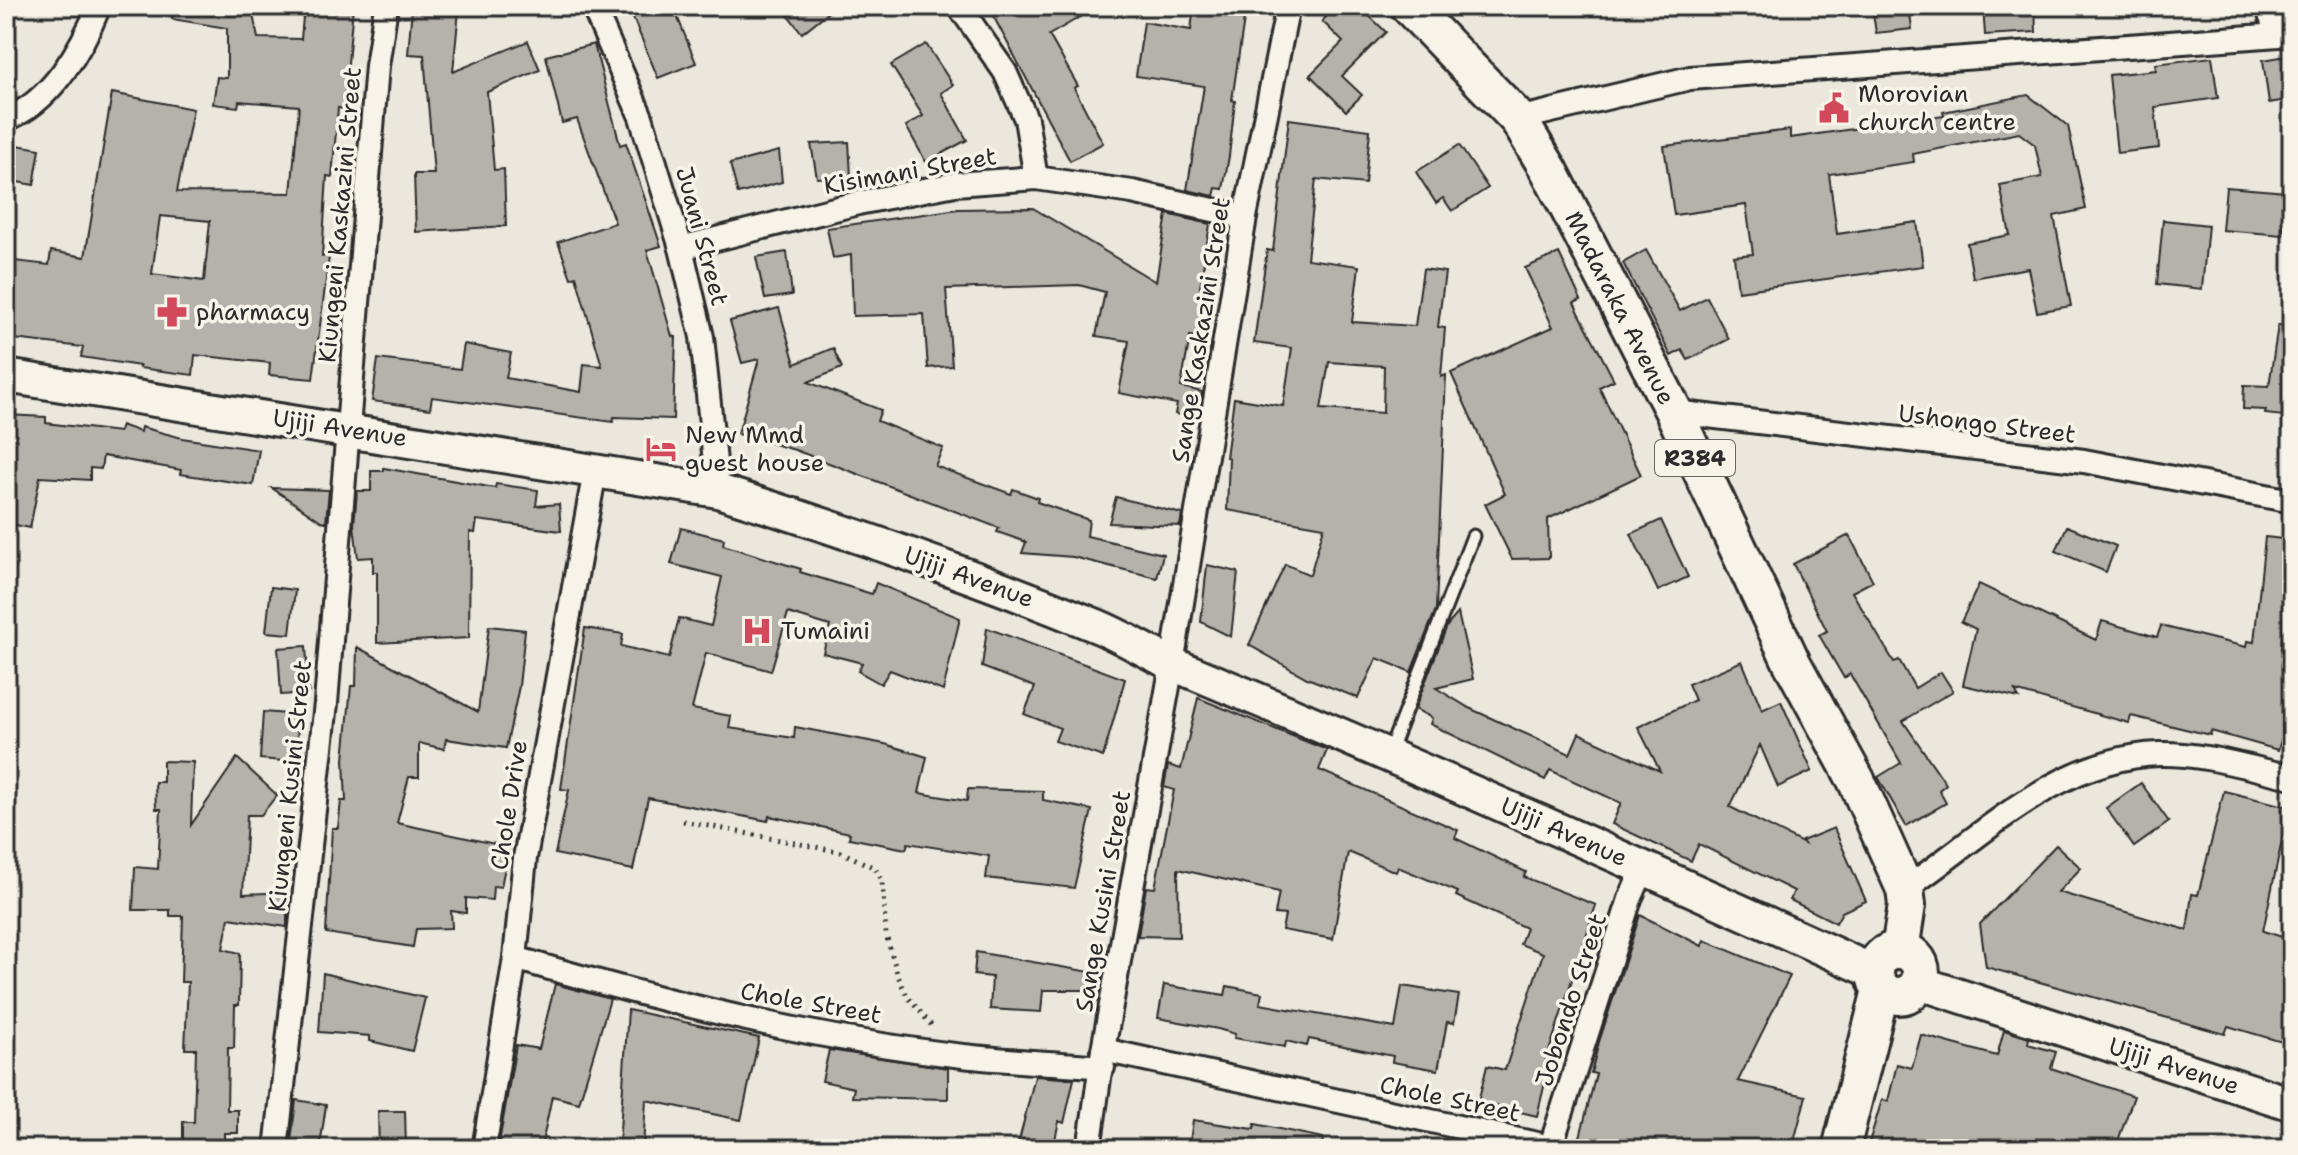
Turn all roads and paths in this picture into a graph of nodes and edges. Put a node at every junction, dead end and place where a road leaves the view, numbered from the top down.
1 (99, 6) edge
2 (386, 6) edge
3 (593, 6) edge
4 (959, 6) edge
5 (1288, 6) edge
6 (1409, 6) edge
7 (2267, 6) edge
8 (2284, 34) edge
9 (6, 119) edge
10 (1518, 119) junction
11 (1036, 178) junction
12 (1245, 217) junction
13 (681, 248) junction
14 (6, 376) edge
15 (1674, 412) junction
16 (349, 429) junction
17 (595, 471) junction
18 (718, 491) junction
19 (2292, 501) edge
20 (1473, 536) dead end
21 (1172, 664) junction
22 (1389, 754) junction
23 (2292, 777) edge
24 (683, 821) dead end
25 (1644, 867) junction
26 (1905, 889) junction
27 (515, 958) junction
28 (1884, 970) junction
29 (1920, 983) joint
30 (961, 1056) junction
31 (1103, 1058) junction
32 (2292, 1104) edge
33 (1551, 1148) edge
34 (276, 1149) edge
35 (484, 1149) edge
36 (1089, 1149) edge
37 (1841, 1149) edge

1 - 9 street
2 - 16 street, Kiungeni Kaskazini Street
3 - 13 street, Juani Street
4 - 11 street
5 - 12 street, Sange Kaskazini Street
6 - 10 main road, Madaraka Avenue / R384
7 - 8 street
8 - 10 street
10 - 15 main road, Madaraka Avenue / R384
11 - 12 street, Kisimani Street
11 - 13 street, Kisimani Street
12 - 21 street, Sange Kaskazini Street
13 - 18 street, Juani Street
14 - 16 main road, Ujiji Avenue
15 - 19 street, Ushongo Street
15 - 26 main road, Madaraka Avenue / R384
16 - 17 main road, Ujiji Avenue
16 - 34 street, Kiungeni Kusini Street
17 - 18 main road, Ujiji Avenue
17 - 27 street, Chole Drive
18 - 21 main road, Ujiji Avenue
20 - 22 lane
21 - 22 main road, Ujiji Avenue
21 - 31 street, Sange Kusini Street
22 - 25 main road, Ujiji Avenue
23 - 26 street
24 - 30 path
25 - 28 main road, Ujiji Avenue
25 - 33 street, Jobondo Street
26 - 28 main road, Madaraka Avenue / R384
27 - 30 street, Chole Street
27 - 35 street, Chole Drive
28 - 29 main road
28 - 37 main road, Madaraka Avenue / R384
29 - 32 main road, Ujiji Avenue
30 - 31 street, Chole Street
31 - 33 street, Chole Street
31 - 36 street, Sange Kusini Street

